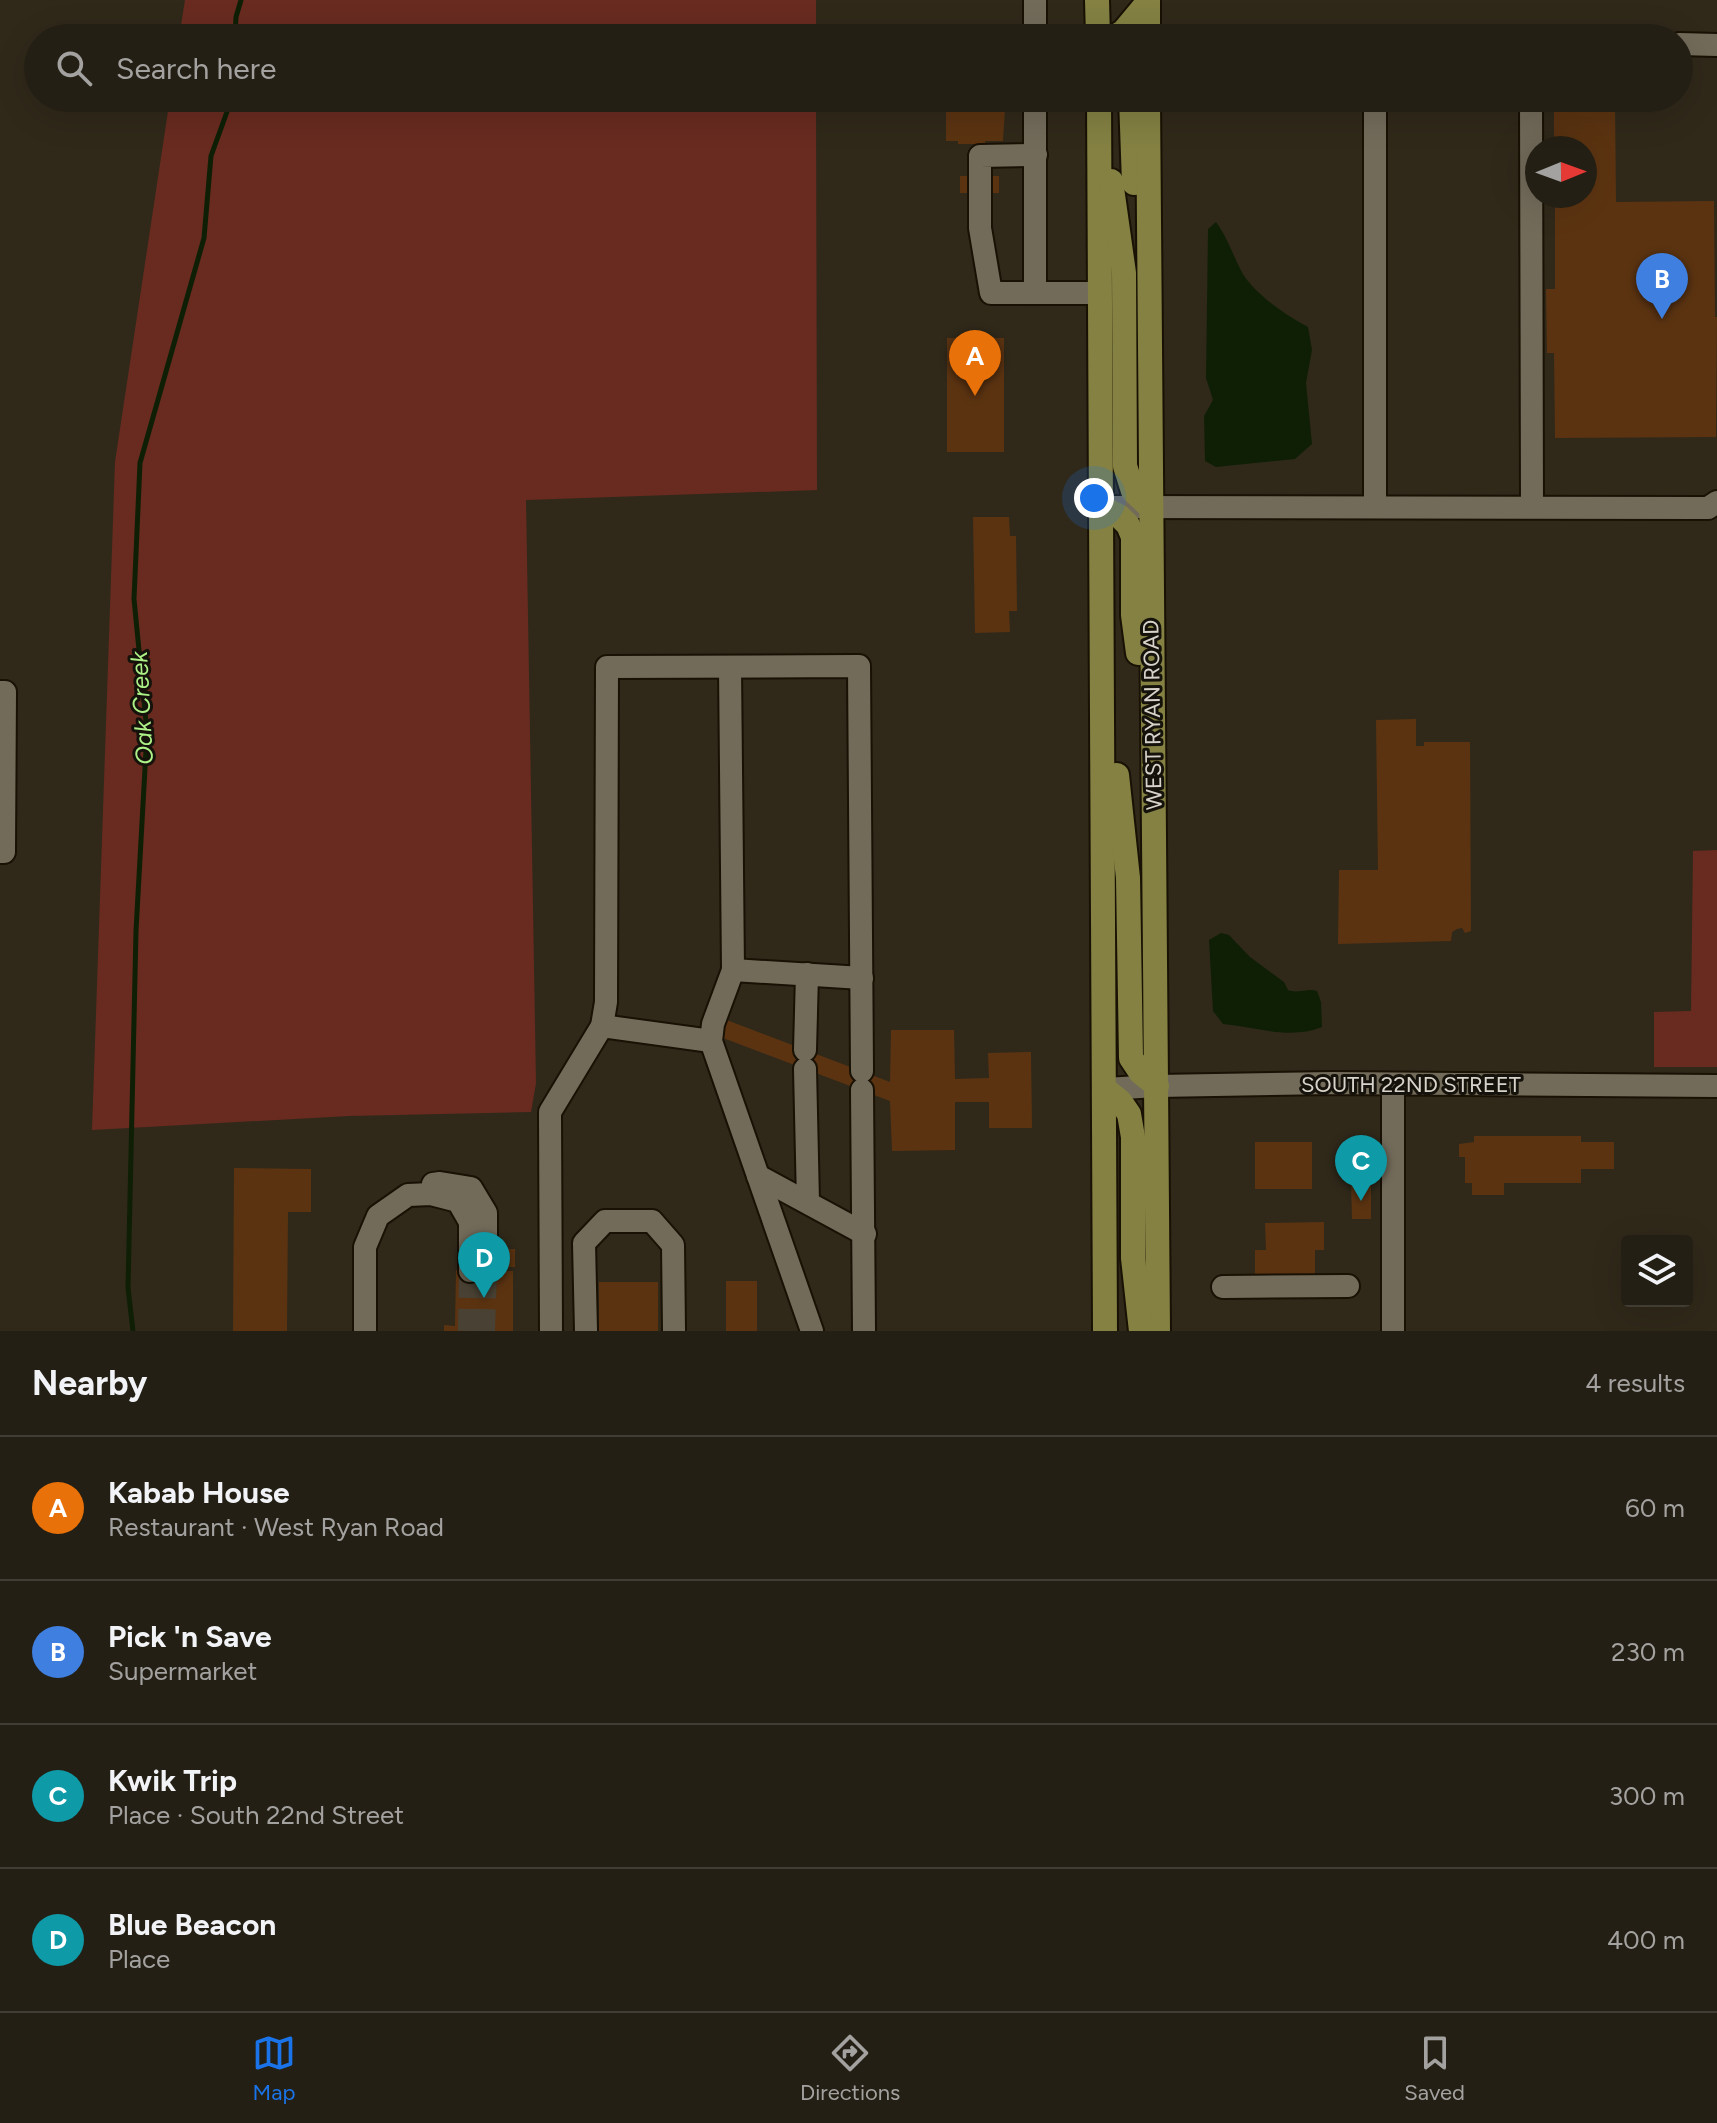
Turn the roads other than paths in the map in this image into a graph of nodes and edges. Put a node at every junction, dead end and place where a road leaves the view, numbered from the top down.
1 (1035, 0) edge
2 (1097, 0) edge
3 (1148, 1) edge
4 (1035, 24) edge
5 (1098, 24) edge
6 (1130, 24) edge
7 (1148, 24) edge
8 (1693, 44) edge
9 (1717, 45) edge
10 (1035, 112) edge
11 (1099, 112) edge
12 (1131, 112) edge
13 (1148, 112) edge
14 (1375, 112) edge
15 (1531, 112) edge
16 (1099, 132) junction
17 (1036, 155) junction
18 (1149, 272) junction
19 (1035, 293) junction
20 (1100, 293) junction
21 (1717, 502) edge
22 (1102, 507) junction
23 (1150, 507) junction
24 (1375, 507) junction
25 (1532, 507) junction
26 (730, 667) junction
27 (0, 692) edge
28 (1103, 714) junction
29 (1153, 730) junction
30 (0, 852) edge
31 (733, 970) junction
32 (807, 974) junction
33 (862, 978) junction
34 (602, 1026) junction
35 (711, 1041) junction
36 (1393, 1084) junction
37 (1157, 1086) junction
38 (1717, 1086) edge
39 (1105, 1089) junction
40 (758, 1176) junction
41 (808, 1202) junction
42 (865, 1234) junction
43 (478, 1271) tunnel mouth
44 (1348, 1286) dead end
45 (1223, 1287) dead end
46 (365, 1331) edge
47 (551, 1331) edge
48 (586, 1331) edge
49 (674, 1331) edge
50 (812, 1331) edge
51 (864, 1331) edge
52 (1105, 1331) edge
53 (1141, 1331) edge
54 (1158, 1331) edge
55 (1393, 1331) edge

1 - 4 street
2 - 5 main road
3 - 6 main road
3 - 7 main road
8 - 9 street
10 - 17 street
11 - 16 main road
12 - 18 main road
13 - 18 main road, WEST RYAN ROAD
14 - 24 street
15 - 25 street
16 - 20 main road
16 - 23 main road
17 - 19 street
17 - 19 street
18 - 23 main road, WEST RYAN ROAD
19 - 20 street
20 - 22 main road
21 - 25 street
22 - 23 street
22 - 28 main road
22 - 29 main road
23 - 24 street
23 - 29 main road, WEST RYAN ROAD
24 - 25 street
26 - 31 street
26 - 33 street
26 - 34 street
27 - 30 street
28 - 37 main road
28 - 39 main road
29 - 37 main road, WEST RYAN ROAD
31 - 32 street
31 - 35 street
32 - 33 street
32 - 41 street
33 - 42 street
34 - 35 street
34 - 47 street
35 - 40 street
36 - 37 street, SOUTH 22ND STREET
36 - 38 street, SOUTH 22ND STREET
36 - 55 street
37 - 39 street, SOUTH 22ND STREET
37 - 54 main road, WEST RYAN ROAD
39 - 52 main road
39 - 53 main road
40 - 41 street
40 - 50 street
41 - 42 street
42 - 51 street
43 - 46 street
44 - 45 street
48 - 49 street

